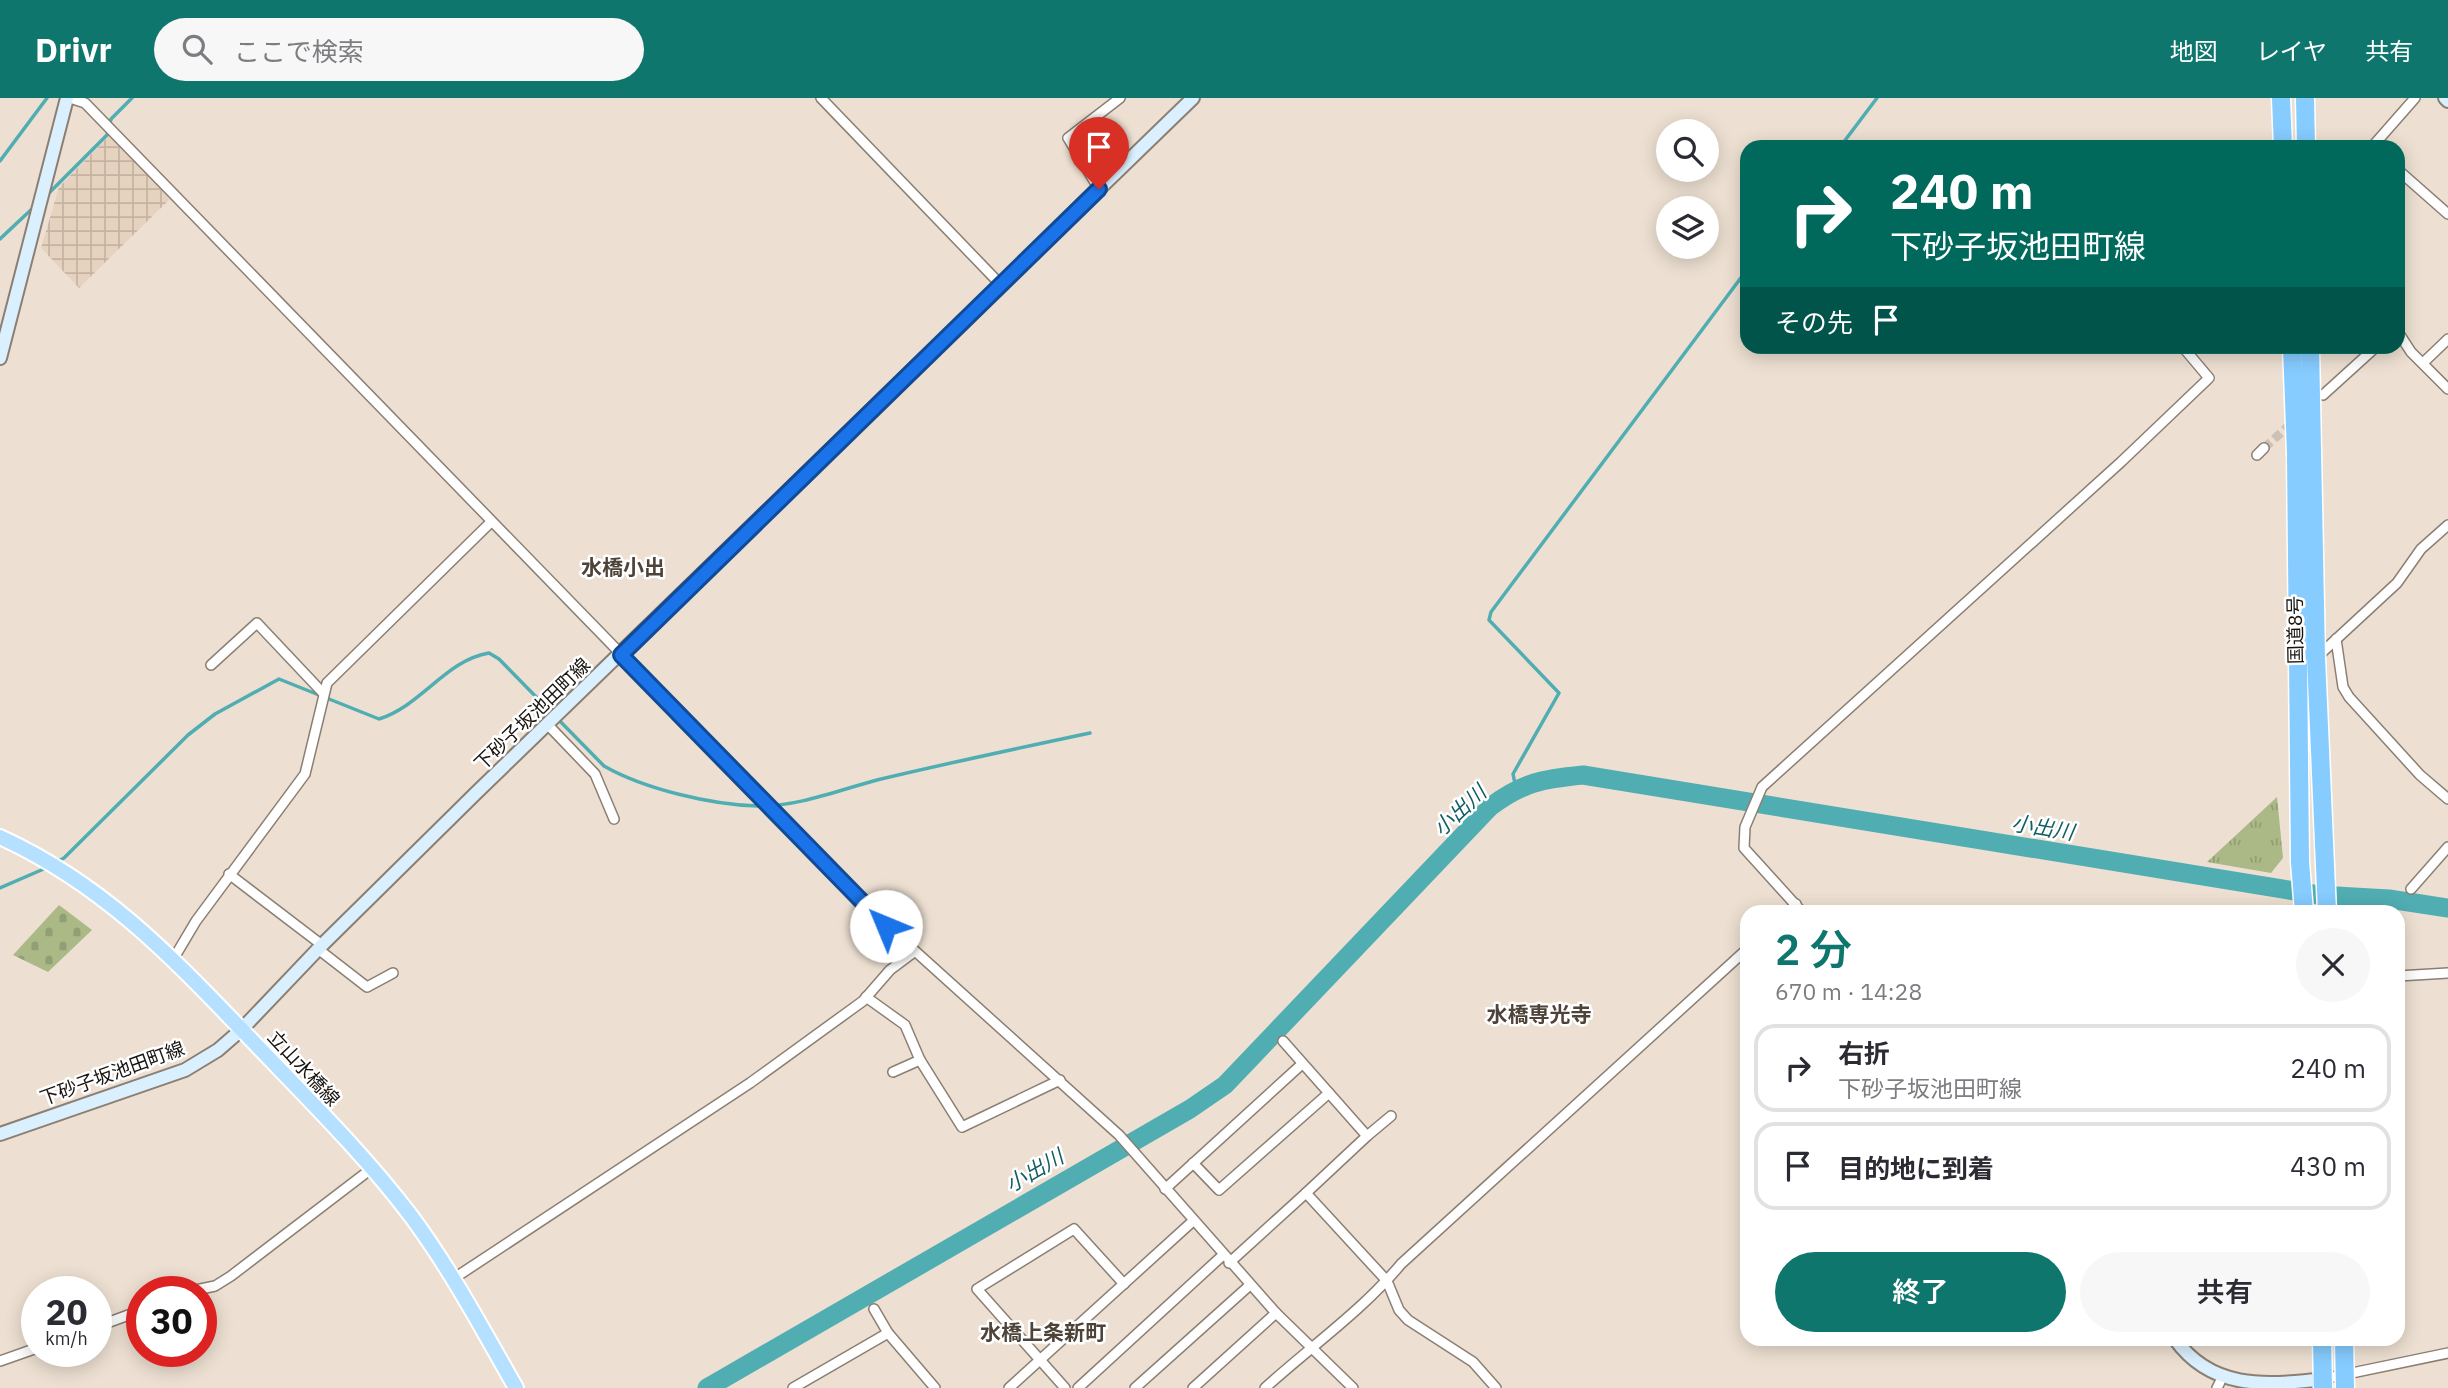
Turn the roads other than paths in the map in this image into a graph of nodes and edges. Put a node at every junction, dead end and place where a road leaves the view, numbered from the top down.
1 (68, 98) edge
2 (821, 98) edge
3 (1119, 98) edge
4 (1193, 98) edge
5 (2281, 98) edge
6 (2305, 98) edge
7 (2416, 98) edge
8 (2283, 140) edge
9 (2306, 140) edge
10 (2380, 140) edge
11 (2405, 176) edge
12 (1099, 189) junction
13 (2448, 214) edge
14 (1001, 285) junction
15 (2448, 339) edge
16 (2405, 341) edge
17 (2189, 354) edge
18 (2292, 354) edge
19 (2310, 354) edge
20 (2368, 354) edge
21 (0, 358) edge
22 (2423, 363) junction
23 (2448, 389) edge
24 (2323, 396) dead end
25 (491, 522) junction
26 (2448, 525) edge
27 (2336, 639) junction
28 (621, 655) junction
29 (2316, 658) junction
30 (211, 665) dead end
31 (323, 693) junction
32 (548, 725) junction
33 (2448, 799) edge
34 (614, 819) dead end
35 (0, 837) edge
36 (2448, 846) edge
37 (229, 874) junction
38 (2411, 889) dead end
39 (1796, 905) edge
40 (2304, 905) edge
41 (2327, 905) edge
42 (320, 947) junction
43 (914, 952) junction
44 (1740, 955) edge
45 (174, 958) junction
46 (393, 973) dead end
47 (2448, 973) edge
48 (2405, 976) edge
49 (866, 997) junction
50 (241, 1030) junction
51 (1283, 1041) dead end
52 (920, 1060) junction
53 (1302, 1064) junction
54 (893, 1072) dead end
55 (1060, 1080) junction
56 (1329, 1093) junction
57 (1391, 1116) dead end
58 (0, 1134) edge
59 (1367, 1136) junction
60 (1193, 1163) junction
61 (371, 1169) junction
62 (1165, 1188) junction
63 (1306, 1193) junction
64 (1193, 1222) junction
65 (1226, 1259) junction
66 (453, 1279) junction
67 (1387, 1281) junction
68 (1125, 1284) junction
69 (217, 1285) edge
70 (1250, 1285) junction
71 (874, 1309) dead end
72 (1276, 1313) junction
73 (888, 1333) junction
74 (2179, 1346) edge
75 (2322, 1346) edge
76 (2344, 1346) edge
77 (1311, 1347) junction
78 (2448, 1353) edge
79 (21, 1354) edge
80 (1040, 1360) junction
81 (0, 1361) edge
82 (2345, 1381) edge
83 (2323, 1383) edge
84 (2219, 1385) edge
85 (513, 1387) edge
86 (793, 1388) edge
87 (935, 1388) edge
88 (1009, 1388) edge
89 (1065, 1388) edge
90 (1078, 1388) edge
91 (1136, 1388) edge
92 (1194, 1388) edge
93 (1265, 1388) edge
94 (1353, 1388) edge
95 (1496, 1388) edge

1 - 21 main road
1 - 25 street
2 - 14 street
3 - 12 street
4 - 12 main road, 下砂子坂池田町線
5 - 8 highway
6 - 9 highway
7 - 10 street
11 - 13 street
12 - 14 main road, 下砂子坂池田町線
14 - 28 main road, 下砂子坂池田町線
15 - 22 street
16 - 22 street
17 - 39 street
18 - 40 highway, 国道8号
19 - 29 highway, 国道8号
20 - 24 street
22 - 23 street
25 - 28 street
25 - 31 street
26 - 27 street
27 - 29 street
27 - 33 street
28 - 32 main road, 下砂子坂池田町線
28 - 43 street
29 - 41 highway, 国道8号
30 - 31 street
31 - 37 street
32 - 34 street
32 - 42 main road, 下砂子坂池田町線
35 - 45 main road, 立山水橋線
36 - 38 street
37 - 42 street
37 - 45 street
42 - 46 street
42 - 50 main road, 下砂子坂池田町線
43 - 49 street
43 - 55 street
44 - 67 street
45 - 50 main road, 立山水橋線
47 - 48 street
49 - 52 street
49 - 66 street
50 - 58 main road, 下砂子坂池田町線
50 - 61 main road, 立山水橋線
51 - 53 street
52 - 54 street
52 - 55 street
53 - 56 street
53 - 60 street
55 - 62 street
56 - 59 street
56 - 60 street
57 - 59 street
59 - 63 street
60 - 62 street
61 - 66 main road, 立山水橋線
61 - 69 street
62 - 64 street
63 - 65 street
63 - 67 street
64 - 65 street
64 - 68 street
65 - 70 street
65 - 90 street
66 - 85 main road, 立山水橋線
67 - 77 street
67 - 95 street
68 - 80 street
68 - 80 street
70 - 72 street
70 - 91 street
71 - 73 street
72 - 77 street
72 - 92 street
73 - 86 street
73 - 87 street
74 - 84 main road
75 - 83 highway
76 - 82 highway
77 - 93 street
77 - 94 street
78 - 82 street
79 - 81 street
80 - 88 street
80 - 89 street
82 - 83 street
83 - 84 main road

